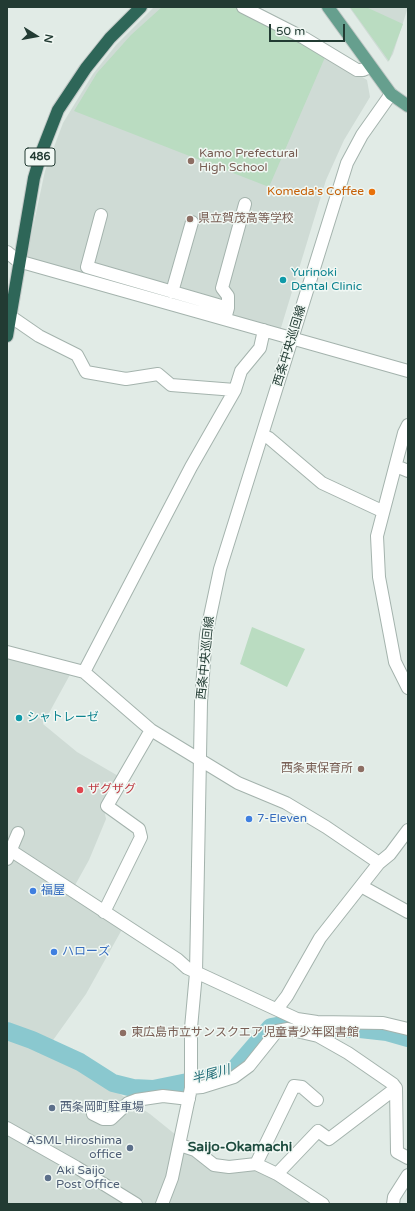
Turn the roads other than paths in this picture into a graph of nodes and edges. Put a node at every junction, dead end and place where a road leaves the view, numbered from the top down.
1 (141, 7) edge
2 (243, 7) edge
3 (328, 7) edge
4 (370, 67) junction
5 (391, 94) junction
6 (408, 106) edge
7 (245, 204) dead end
8 (101, 215) dead end
9 (192, 222) dead end
10 (7, 252) edge
11 (18, 261) junction
12 (172, 292) junction
13 (10, 308) edge
14 (226, 313) junction
15 (264, 330) junction
16 (7, 336) edge
17 (292, 339) junction
18 (408, 371) edge
19 (235, 390) junction
20 (408, 425) edge
21 (263, 435) junction
22 (396, 466) junction
23 (408, 471) edge
24 (382, 511) junction
25 (7, 652) edge
26 (84, 672) junction
27 (408, 688) edge
28 (151, 730) junction
29 (199, 758) junction
30 (408, 830) edge
31 (18, 833) dead end
32 (8, 853) edge
33 (379, 863) junction
34 (361, 886) junction
35 (104, 912) junction
36 (408, 912) edge
37 (196, 974) junction
38 (277, 1009) junction
39 (319, 1029) junction
40 (408, 1029) edge
41 (396, 1088) junction
42 (190, 1093) junction
43 (317, 1100) dead end
44 (93, 1114) dead end
45 (7, 1128) edge
46 (180, 1145) junction
47 (408, 1158) edge
48 (256, 1164) junction
49 (278, 1174) junction
50 (408, 1175) edge
51 (136, 1204) edge
52 (162, 1204) edge
53 (323, 1204) edge
54 (392, 1204) edge

1 - 11 highway, 486
2 - 4 street
3 - 4 main road
4 - 5 main road
5 - 6 main road
5 - 17 street, 西条中央巡回線
7 - 14 street
8 - 12 street
9 - 12 street
10 - 11 street
11 - 13 highway, 486
11 - 14 street
12 - 14 street
13 - 16 highway, 486
13 - 19 street
14 - 15 street
15 - 17 street
15 - 19 street
17 - 18 street
17 - 21 street, 西条中央巡回線
19 - 26 street
20 - 22 street
21 - 24 street
21 - 29 street, 西条中央巡回線
22 - 23 street
22 - 24 street
24 - 27 street
25 - 26 street
26 - 28 street
28 - 29 street
28 - 35 street
29 - 33 street
29 - 37 street, 西条中央巡回線
30 - 33 street
31 - 32 street
32 - 35 street
33 - 34 street
34 - 36 street
34 - 38 street
35 - 37 street
37 - 38 street
37 - 42 street, 西条中央巡回線
38 - 39 street
39 - 40 street
39 - 41 street
39 - 42 street
41 - 47 street
41 - 49 street
42 - 44 street
42 - 46 street, 西条中央巡回線
43 - 48 street
45 - 51 street
46 - 48 street
46 - 52 street, 西条中央巡回線
48 - 49 street
49 - 53 street
50 - 54 street

